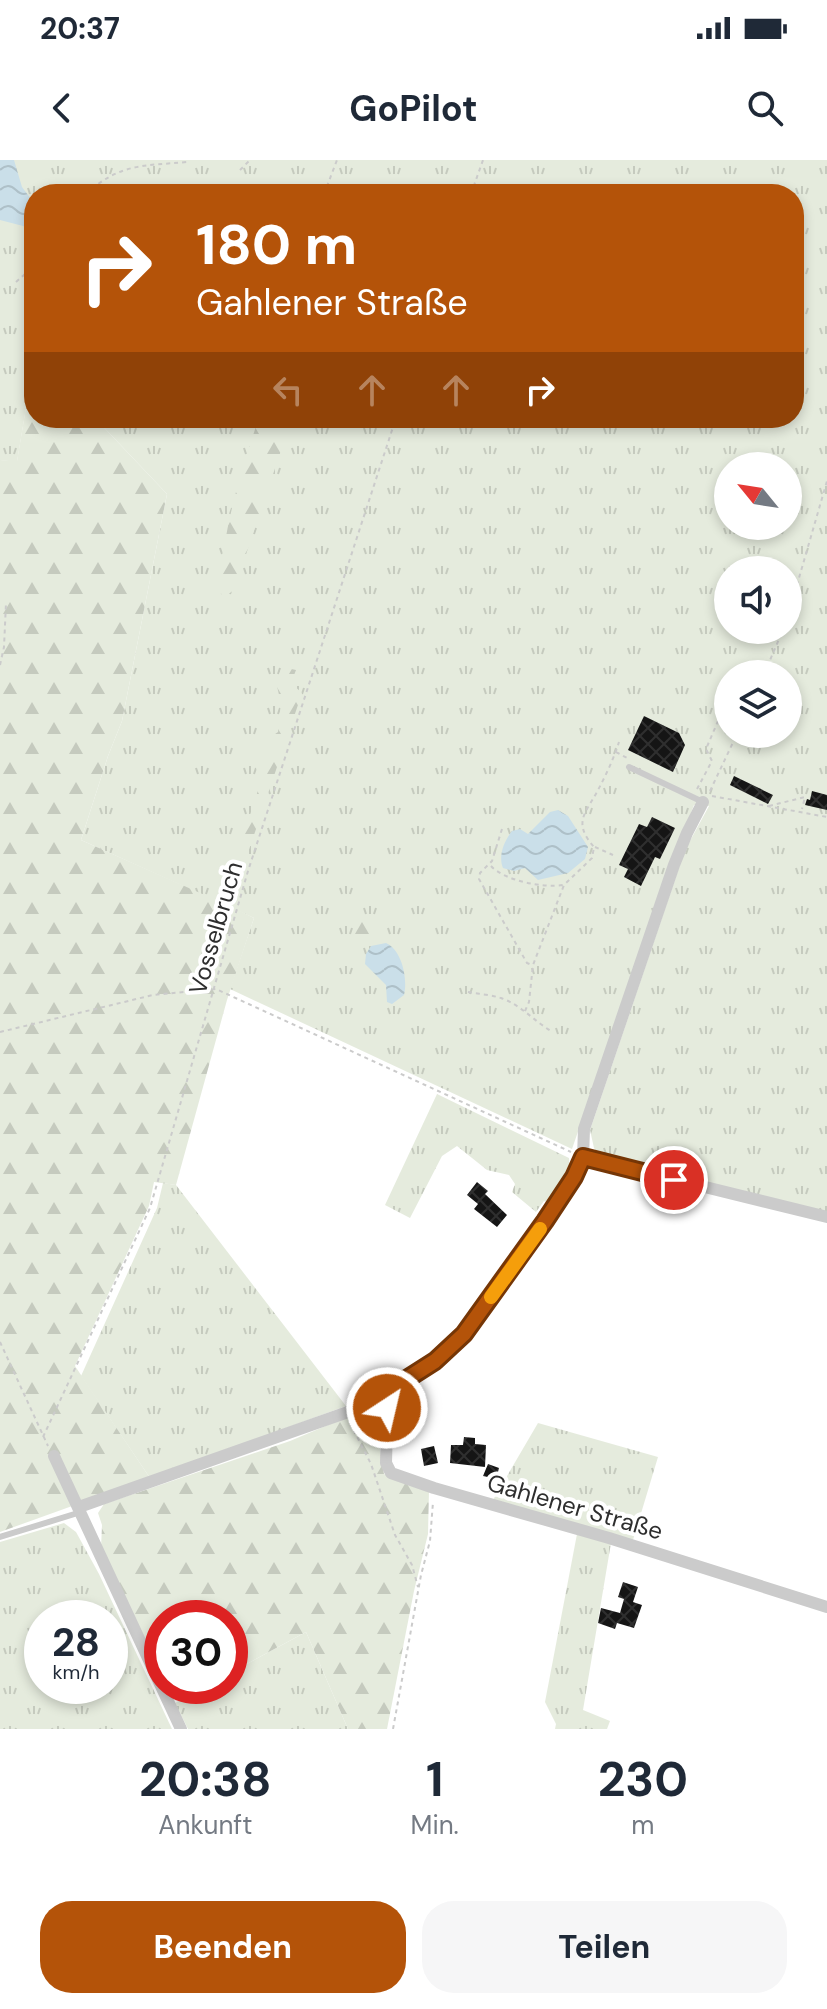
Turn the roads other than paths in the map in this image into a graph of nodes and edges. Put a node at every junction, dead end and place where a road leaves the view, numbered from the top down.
1 (629, 767) road end
2 (701, 798) joint
3 (583, 1157) junction
4 (827, 1217) edge
5 (388, 1391) junction
6 (54, 1456) dead end
7 (80, 1509) junction
8 (0, 1537) edge
9 (827, 1607) edge
10 (181, 1729) edge

1 - 2 lane
2 - 3 street
3 - 4 street
3 - 5 street
5 - 7 street
5 - 9 street, Gahlener Straße
6 - 7 street
7 - 8 lane
7 - 10 street

